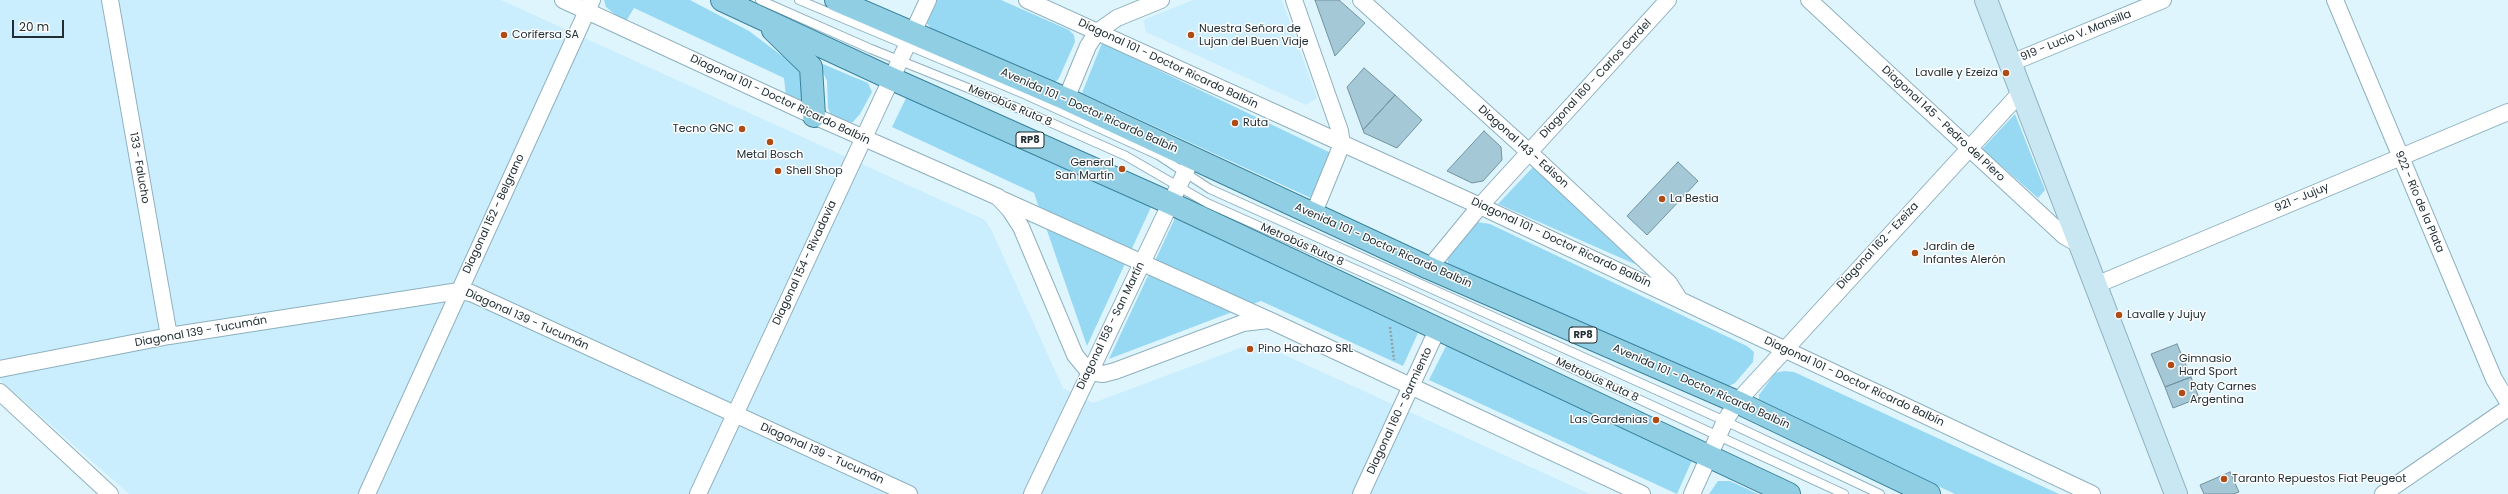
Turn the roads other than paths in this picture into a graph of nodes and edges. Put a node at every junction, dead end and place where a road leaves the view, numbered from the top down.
1 (110, 0) edge
2 (562, 0) edge
3 (722, 0) edge
4 (800, 0) edge
5 (836, 0) edge
6 (928, 0) edge
7 (1026, 0) edge
8 (1160, 0) edge
9 (1294, 0) edge
10 (1361, 0) edge
11 (1668, 0) edge
12 (1809, 0) edge
13 (1986, 0) edge
14 (2163, 0) edge
15 (2335, 0) edge
16 (589, 5) edge
17 (762, 10) edge
18 (1097, 32) junction
19 (902, 54) junction
20 (2011, 63) junction
21 (2022, 91) junction
22 (1066, 99) junction
23 (2508, 112) edge
24 (814, 116) junction
25 (862, 138) junction
26 (1342, 144) junction
27 (1969, 148) junction
28 (1529, 152) junction
29 (2400, 157) junction
30 (1181, 180) junction
31 (998, 197) junction
32 (1480, 206) junction
33 (1313, 214) junction
34 (2080, 245) junction
35 (1142, 263) junction
36 (1430, 268) junction
37 (2096, 286) junction
38 (459, 291) junction
39 (1679, 298) junction
40 (1269, 320) junction
41 (1438, 328) junction
42 (169, 336) junction
43 (1783, 349) junction
44 (0, 369) edge
45 (1089, 372) junction
46 (1403, 384) junction
47 (0, 392) edge
48 (1737, 402) junction
49 (2508, 402) edge
50 (2508, 408) edge
51 (734, 414) junction
52 (1722, 428) junction
53 (1708, 456) junction
54 (110, 494) edge
55 (367, 494) edge
56 (698, 494) edge
57 (909, 494) edge
58 (1032, 494) edge
59 (1361, 494) edge
60 (1642, 494) edge
61 (1692, 494) edge
62 (1789, 494) edge
63 (1844, 494) edge
64 (1880, 494) edge
65 (1929, 494) edge
66 (2092, 494) edge
67 (2176, 494) edge
68 (2383, 494) edge

1 - 42 street, 133 - Falucho
2 - 16 street, Diagonal 101 - Doctor Ricardo Balbín
3 - 17 main road, Avenida 101 - Doctor Ricardo Balbín / RP8
4 - 19 lane, Metrobús Ruta 8
5 - 19 main road, Avenida 101 - Doctor Ricardo Balbín / RP8
6 - 19 street, Diagonal 154 - Rivadavia
7 - 18 street, Diagonal 101 - Doctor Ricardo Balbín
8 - 18 street
9 - 26 street
10 - 28 street, Diagonal 143 - Edison
11 - 28 street, Diagonal 160 - Carlos Gardel
12 - 27 street, Diagonal 145 - Pedro del Piero
13 - 20 main road
14 - 20 street, 919 - Lucio V. Mansilla
15 - 29 street, 922 - Río de la Plata
16 - 24 street, Diagonal 101 - Doctor Ricardo Balbín
16 - 38 street, Diagonal 152 - Belgrano
17 - 19 main road, Avenida 101 - Doctor Ricardo Balbín / RP8
17 - 24 main road
18 - 22 street
18 - 26 street, Diagonal 101 - Doctor Ricardo Balbín
19 - 22 main road, Avenida 101 - Doctor Ricardo Balbín / RP8
19 - 25 street, Diagonal 154 - Rivadavia
19 - 30 main road, Avenida 101 - Doctor Ricardo Balbín / RP8
19 - 30 lane, Metrobús Ruta 8
20 - 21 main road
21 - 27 street, Diagonal 162 - Ezeiza
21 - 34 main road
22 - 30 main road, Avenida 101 - Doctor Ricardo Balbín / RP8
23 - 29 street, 921 - Jujuy
24 - 25 street, Diagonal 101 - Doctor Ricardo Balbín
25 - 31 street, Diagonal 101 - Doctor Ricardo Balbín
25 - 51 street, Diagonal 154 - Rivadavia
26 - 32 street, Diagonal 101 - Doctor Ricardo Balbín
26 - 33 street
27 - 34 street, Diagonal 145 - Pedro del Piero
27 - 43 street, Diagonal 162 - Ezeiza
28 - 32 street, Diagonal 160 - Carlos Gardel
28 - 39 street, Diagonal 143 - Edison
29 - 37 street, 921 - Jujuy
29 - 49 street, 922 - Río de la Plata
30 - 33 main road, Avenida 101 - Doctor Ricardo Balbín / RP8
30 - 35 street, Diagonal 158 - San Martín
30 - 41 main road, Avenida 101 - Doctor Ricardo Balbín / RP8
30 - 52 lane, Metrobús Ruta 8
30 - 52 lane, Metrobús Ruta 8
31 - 35 street, Diagonal 101 - Doctor Ricardo Balbín
31 - 45 street, Diagonal 101 - Doctor Ricardo Balbín
32 - 36 street, Diagonal 160 - Carlos Gardel
32 - 39 street, Diagonal 101 - Doctor Ricardo Balbín
33 - 36 main road, Avenida 101 - Doctor Ricardo Balbín / RP8
34 - 37 main road
35 - 40 street, Diagonal 101 - Doctor Ricardo Balbín
35 - 45 street, Diagonal 158 - San Martín
36 - 48 main road, Avenida 101 - Doctor Ricardo Balbín / RP8
37 - 67 main road
38 - 42 street, Diagonal 139 - Tucumán
38 - 51 street, Diagonal 139 - Tucumán
38 - 55 street, Diagonal 152 - Belgrano
39 - 43 street, Diagonal 101 - Doctor Ricardo Balbín
40 - 45 street
40 - 46 street, Diagonal 101 - Doctor Ricardo Balbín
41 - 46 street, Diagonal 160 - Sarmiento
41 - 53 main road, Avenida 101 - Doctor Ricardo Balbín / RP8
42 - 44 street, Diagonal 139 - Tucumán
43 - 48 street, Diagonal 162 - Ezeiza
43 - 66 street, Diagonal 101 - Doctor Ricardo Balbín
45 - 58 street, Diagonal 158 - San Martín
46 - 59 street, Diagonal 160 - Sarmiento
46 - 60 street, Diagonal 101 - Doctor Ricardo Balbín
47 - 54 street
48 - 52 street, Diagonal 162 - Ezeiza
48 - 65 main road, Avenida 101 - Doctor Ricardo Balbín / RP8
50 - 68 street
51 - 56 street, Diagonal 154 - Rivadavia
51 - 57 street, Diagonal 139 - Tucumán
52 - 53 street, Diagonal 162 - Ezeiza
52 - 63 lane, Metrobús Ruta 8
52 - 64 lane, Metrobús Ruta 8
53 - 61 street, Diagonal 162 - Ezeiza
53 - 62 main road, Avenida 101 - Doctor Ricardo Balbín / RP8

